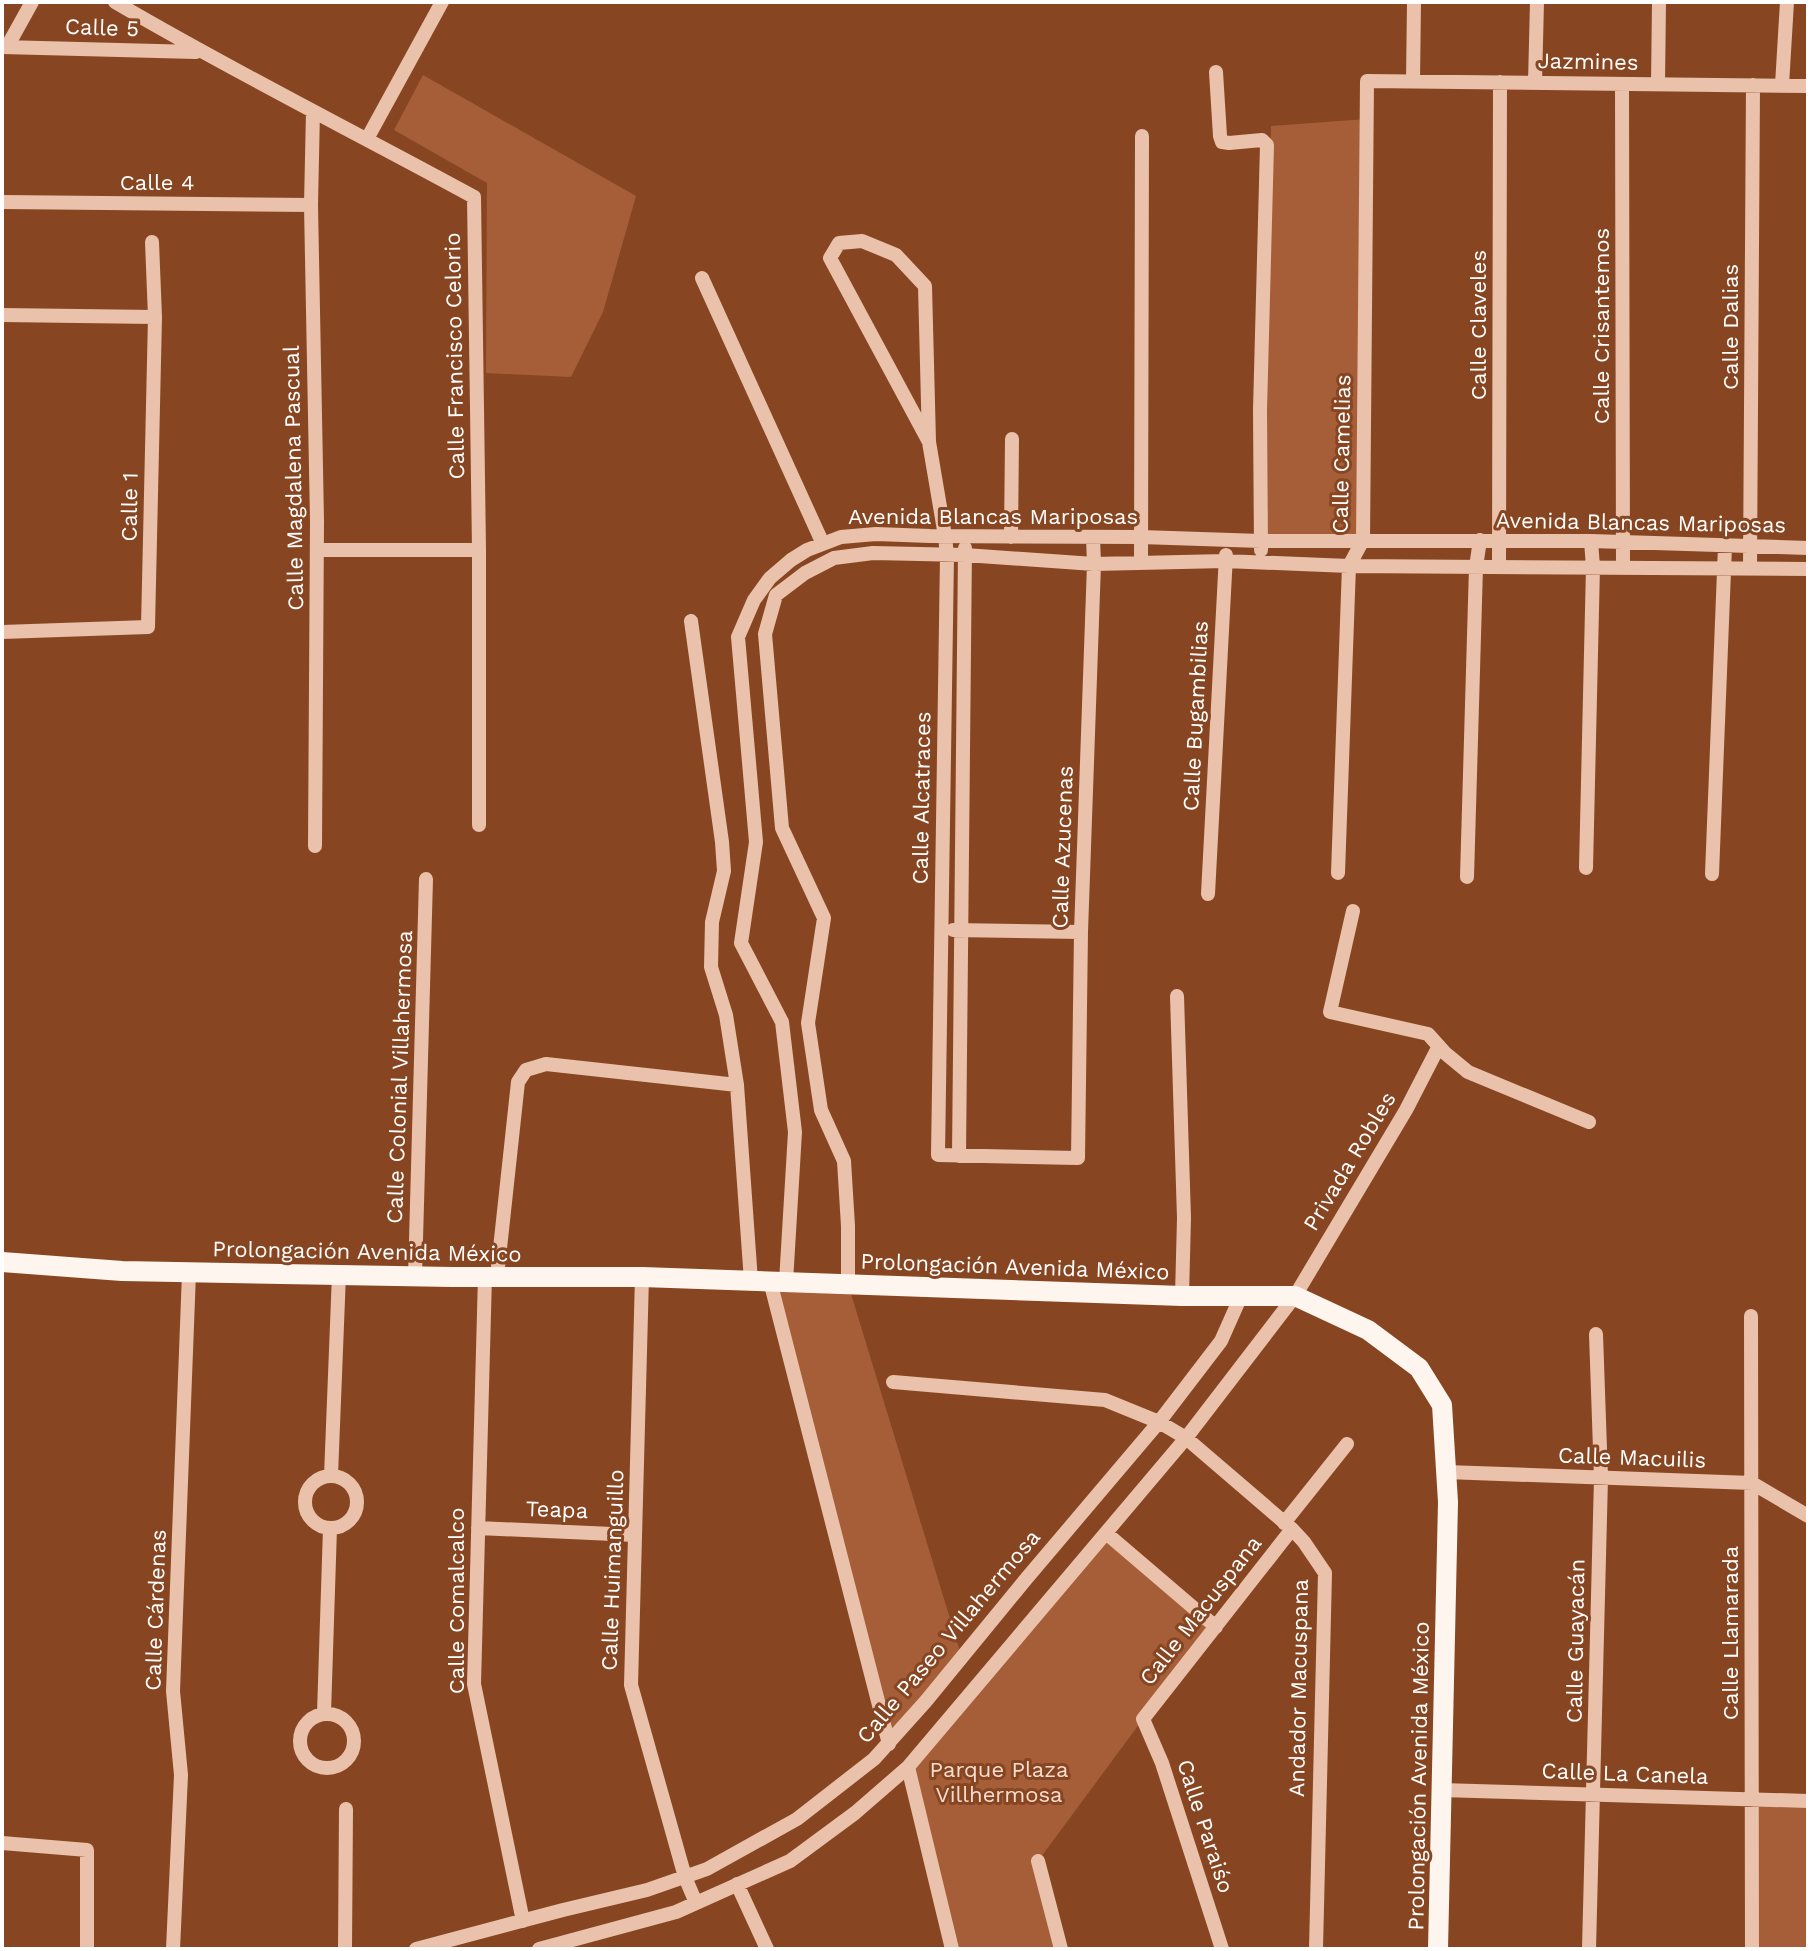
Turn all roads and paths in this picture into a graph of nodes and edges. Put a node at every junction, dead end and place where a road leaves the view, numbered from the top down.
1 (32, 2) edge
2 (115, 2) edge
3 (442, 2) edge
4 (1414, 2) edge
5 (1537, 2) edge
6 (1659, 2) edge
7 (1787, 2) edge
8 (5, 47) edge
9 (201, 52) junction
10 (1216, 72) dead end
11 (1367, 81) joint
12 (1413, 81) junction
13 (1500, 82) junction
14 (1535, 83) junction
15 (1622, 84) junction
16 (1658, 84) junction
17 (1753, 85) junction
18 (1782, 85) junction
19 (1808, 86) edge
20 (313, 111) junction
21 (1142, 136) dead end
22 (367, 139) junction
23 (2, 202) edge
24 (311, 205) junction
25 (152, 242) dead end
26 (702, 278) dead end
27 (2, 315) edge
28 (155, 317) junction
29 (1012, 439) dead end
30 (929, 442) junction
31 (945, 536) junction
32 (965, 537) junction
33 (1011, 537) junction
34 (1141, 537) junction
35 (1093, 538) junction
36 (1363, 540) junction
37 (1480, 540) junction
38 (1500, 540) junction
39 (1226, 541) junction
40 (1261, 541) junction
41 (1591, 541) junction
42 (1624, 542) junction
43 (823, 544) junction
44 (1725, 546) junction
45 (1751, 546) junction
46 (1808, 548) edge
47 (317, 550) junction
48 (479, 550) junction
49 (965, 555) junction
50 (947, 556) junction
51 (1225, 561) junction
52 (1262, 562) junction
53 (1141, 563) junction
54 (1094, 564) junction
55 (1349, 566) junction
56 (1476, 567) junction
57 (1499, 567) junction
58 (1593, 567) junction
59 (1623, 568) junction
60 (1750, 568) junction
61 (1724, 569) junction
62 (1808, 569) edge
63 (691, 621) dead end
64 (2, 632) edge
65 (479, 825) dead end
66 (315, 846) dead end
67 (1586, 868) dead end
68 (1338, 873) dead end
69 (1712, 874) dead end
70 (1467, 877) dead end
71 (426, 879) dead end
72 (1208, 894) dead end
73 (1353, 911) dead end
74 (942, 930) junction
75 (960, 930) junction
76 (1081, 932) junction
77 (1177, 996) dead end
78 (1439, 1046) junction
79 (737, 1085) junction
80 (1589, 1122) dead end
81 (959, 1156) junction
82 (2, 1262) edge
83 (189, 1273) junction
84 (339, 1274) junction
85 (415, 1276) junction
86 (491, 1276) junction
87 (642, 1277) junction
88 (769, 1281) junction
89 (848, 1284) junction
90 (1182, 1296) junction
91 (1241, 1296) junction
92 (1295, 1296) junction
93 (1751, 1316) dead end
94 (1596, 1334) dead end
95 (893, 1382) dead end
96 (1159, 1422) junction
97 (1186, 1438) junction
98 (1347, 1444) dead end
99 (1446, 1472) junction
100 (331, 1476) junction
101 (1601, 1478) junction
102 (1752, 1483) junction
103 (1808, 1516) edge
104 (1288, 1526) junction
105 (330, 1528) junction
106 (478, 1528) junction
107 (1106, 1533) junction
108 (635, 1535) junction
109 (1216, 1627) junction
110 (926, 1701) junction
111 (324, 1713) dead end
112 (1143, 1719) joint
113 (948, 1720) junction
114 (889, 1744) junction
115 (908, 1767) junction
116 (1441, 1790) junction
117 (1593, 1794) junction
118 (1752, 1798) junction
119 (1808, 1801) edge
120 (346, 1809) dead end
121 (2, 1843) edge
122 (1038, 1861) dead end
123 (685, 1877) junction
124 (737, 1884) junction
125 (696, 1903) junction
126 (523, 1921) junction
127 (584, 1943) edge
128 (87, 1949) edge
129 (173, 1949) edge
130 (345, 1949) edge
131 (416, 1949) edge
132 (539, 1949) edge
133 (767, 1949) edge
134 (952, 1949) edge
135 (1061, 1949) edge
136 (1222, 1949) edge
137 (1316, 1949) edge
138 (1438, 1949) edge
139 (1589, 1949) edge
140 (1752, 1949) edge

1 - 8 street
2 - 9 street, Calle Francisco Celorio
3 - 22 street
4 - 12 street
5 - 14 street
6 - 16 street
7 - 18 street
8 - 9 street, Calle 5
9 - 20 street, Calle Francisco Celorio
10 - 40 street
11 - 12 street, Jazmines
11 - 36 street, Calle Camelias
12 - 13 street, Jazmines
13 - 14 street, Jazmines
13 - 38 street, Calle Claveles
14 - 15 street, Jazmines
15 - 16 street, Jazmines
15 - 42 street, Calle Crisantemos
16 - 17 street, Jazmines
17 - 18 street, Jazmines
17 - 45 street, Calle Dalias
18 - 19 street, Jazmines
20 - 22 street, Calle Francisco Celorio
20 - 24 street, Calle Magdalena Pascual
21 - 34 street
22 - 48 street, Calle Francisco Celorio
23 - 24 street, Calle 4
24 - 47 street, Calle Magdalena Pascual
25 - 28 street, Calle 1
26 - 43 street
27 - 28 street
28 - 64 street, Calle 1
29 - 33 street
30 - 30 street, Calle Alcatraces
30 - 31 street, Calle Alcatraces
31 - 32 street, Avenida Blancas Mariposas
31 - 43 street, Avenida Blancas Mariposas
31 - 50 street, Calle Alcatraces
32 - 33 street, Avenida Blancas Mariposas
32 - 49 street, Calle Alcatraces
33 - 35 street, Avenida Blancas Mariposas
34 - 35 street, Avenida Blancas Mariposas
34 - 39 street, Avenida Blancas Mariposas
34 - 53 street
35 - 54 street, Calle Azucenas
36 - 37 street, Avenida Blancas Mariposas
36 - 40 street, Avenida Blancas Mariposas
36 - 55 street, Calle Camelias
37 - 38 street, Avenida Blancas Mariposas
37 - 56 street
38 - 41 street, Avenida Blancas Mariposas
38 - 57 street, Calle Claveles
39 - 40 street, Avenida Blancas Mariposas
39 - 51 street, Calle Bugambilias
40 - 52 street
41 - 42 street, Avenida Blancas Mariposas
41 - 58 street
42 - 44 street, Avenida Blancas Mariposas
42 - 59 street, Calle Crisantemos
43 - 88 street, Avenida Blancas Mariposas
44 - 45 street, Avenida Blancas Mariposas
44 - 61 street
45 - 46 street, Avenida Blancas Mariposas
45 - 60 street, Calle Dalias
47 - 48 street
47 - 66 street, Calle Magdalena Pascual
48 - 65 street, Calle Francisco Celorio
49 - 50 street, Avenida Blancas Mariposas
49 - 54 street, Avenida Blancas Mariposas
49 - 75 street, Calle Alcatraces
50 - 74 street, Calle Alcatraces
50 - 89 street, Avenida Blancas Mariposas
51 - 52 street, Avenida Blancas Mariposas
51 - 53 street, Avenida Blancas Mariposas
51 - 72 street, Calle Bugambilias
52 - 55 street, Avenida Blancas Mariposas
53 - 54 street, Avenida Blancas Mariposas
54 - 76 street, Calle Azucenas
55 - 56 street, Avenida Blancas Mariposas
55 - 68 street, Calle Camelias
56 - 57 street, Avenida Blancas Mariposas
56 - 70 street
57 - 58 street, Avenida Blancas Mariposas
58 - 59 street, Avenida Blancas Mariposas
58 - 67 street
59 - 61 street, Avenida Blancas Mariposas
60 - 61 street, Avenida Blancas Mariposas
60 - 62 street, Avenida Blancas Mariposas
61 - 69 street
63 - 79 street
71 - 85 street, Calle Colonial Villahermosa
73 - 78 street
74 - 75 street
74 - 81 street, Calle Alcatraces
75 - 76 street
75 - 81 street, Calle Alcatraces
76 - 81 street, Calle Azucenas
77 - 90 street
78 - 80 street
78 - 92 street, Privada Robles
79 - 86 street, Calle Comalcalco
79 - 88 street
82 - 83 main road, Prolongación Avenida México
83 - 84 main road, Prolongación Avenida México
83 - 129 street, Calle Cárdenas
84 - 85 main road, Prolongación Avenida México
84 - 100 street
85 - 86 main road, Prolongación Avenida México
86 - 87 main road, Prolongación Avenida México
86 - 106 street, Calle Comalcalco
87 - 88 main road, Prolongación Avenida México
87 - 108 street, Calle Huimanguillo
88 - 89 main road, Prolongación Avenida México
88 - 114 street
89 - 90 main road, Prolongación Avenida México
90 - 91 main road, Prolongación Avenida México
91 - 92 main road, Prolongación Avenida México
91 - 96 street, Calle Paseo Villahermosa
92 - 97 street
92 - 99 main road, Prolongación Avenida México
93 - 102 street, Calle Llamarada
94 - 101 street, Calle Guayacán
95 - 96 street, Andador Macuspana
96 - 97 street, Andador Macuspana
96 - 110 street, Calle Paseo Villahermosa
97 - 104 street, Andador Macuspana
97 - 107 street
98 - 104 street, Calle Macuspana
99 - 101 street, Calle Macuilis
99 - 116 main road, Prolongación Avenida México
100 - 105 street
100 - 105 street
101 - 102 street, Calle Macuilis
101 - 117 street, Calle Guayacán
102 - 103 street, Calle Macuilis
102 - 118 street, Calle Llamarada
104 - 109 street, Calle Macuspana
104 - 137 street, Andador Macuspana
105 - 111 street
106 - 108 street, Teapa
106 - 126 street, Calle Comalcalco
107 - 109 street
107 - 113 street
108 - 123 street, Calle Huimanguillo
109 - 112 street, Calle Macuspana
110 - 113 street
110 - 114 street, Calle Paseo Villahermosa
112 - 136 street, Calle Paraiśo
113 - 115 street
114 - 123 street, Calle Paseo Villahermosa
115 - 124 street
115 - 134 street
116 - 117 street, Calle La Canela
116 - 138 main road, Prolongación Avenida México
117 - 118 street, Calle La Canela
117 - 139 street, Calle Guayacán
118 - 119 street, Calle La Canela
118 - 140 street, Calle Llamarada
120 - 130 street
121 - 128 street
122 - 135 street
123 - 125 street, Calle Huimanguillo
123 - 126 street, Calle Paseo Villahermosa
124 - 125 street
124 - 133 street
125 - 127 street
126 - 131 street, Calle Paseo Villahermosa
127 - 132 street

